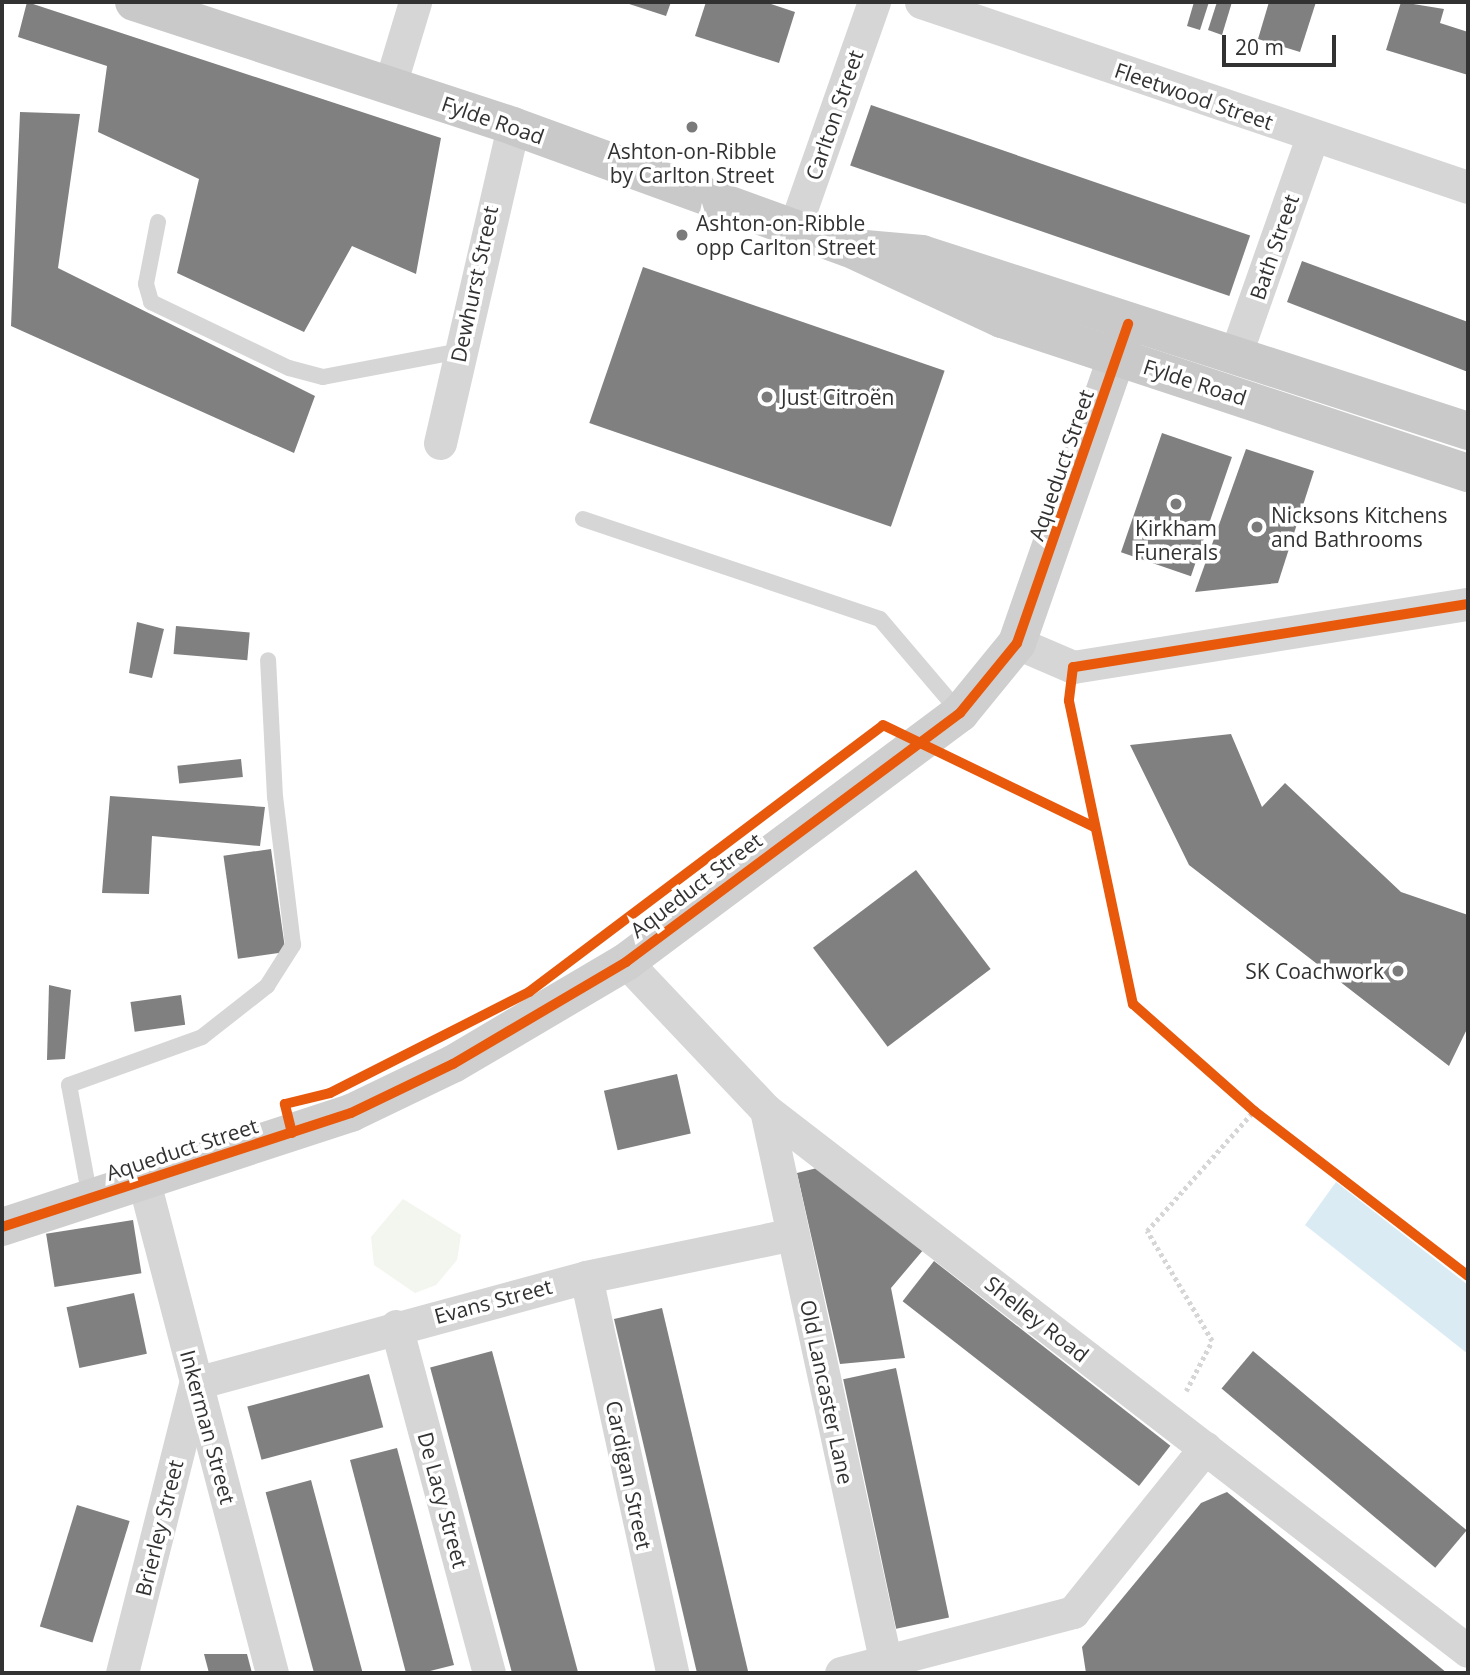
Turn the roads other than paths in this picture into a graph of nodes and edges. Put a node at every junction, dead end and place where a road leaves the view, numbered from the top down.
1 (134, 2) edge
2 (415, 2) edge
3 (874, 2) edge
4 (921, 2) edge
5 (390, 85) junction
6 (513, 126) junction
7 (1312, 137) junction
8 (1468, 187) edge
9 (158, 222) dead end
10 (794, 229) junction
11 (1122, 341) junction
12 (460, 351) junction
13 (1235, 356) junction
14 (1468, 431) edge
15 (440, 443) dead end
16 (1468, 473) edge
17 (583, 519) dead end
18 (1468, 604) edge
19 (1017, 643) junction
20 (268, 660) dead end
21 (960, 713) junction
22 (626, 962) junction
23 (766, 1110) junction
24 (144, 1182) junction
25 (90, 1200) junction
26 (2, 1227) edge
27 (793, 1234) junction
28 (586, 1277) junction
29 (396, 1326) junction
30 (196, 1383) junction
31 (1205, 1448) junction
32 (1468, 1651) edge
33 (887, 1667) edge
34 (121, 1673) edge
35 (272, 1673) edge
36 (489, 1673) edge
37 (672, 1673) edge
38 (841, 1673) edge

1 - 5 main road, Fylde Road
2 - 5 street
3 - 10 street, Carlton Street
4 - 7 street, Fleetwood Street
5 - 6 main road, Fylde Road
6 - 10 main road, Fylde Road
6 - 12 street, Dewhurst Street
7 - 8 street, Fleetwood Street
7 - 13 street, Bath Street
9 - 12 lane
10 - 11 main road, Fylde Road
11 - 13 main road, Fylde Road
11 - 16 main road, Fylde Road
11 - 19 street, Aqueduct Street
12 - 15 street, Dewhurst Street
13 - 14 main road, Fylde Road
17 - 21 lane
18 - 19 street
19 - 21 street, Aqueduct Street
20 - 25 lane
21 - 22 street, Aqueduct Street
22 - 23 street, Shelley Road
22 - 24 street, Aqueduct Street
23 - 27 street, Old Lancaster Lane
23 - 31 street, Shelley Road
24 - 25 street, Aqueduct Street
24 - 30 street, Inkerman Street
25 - 26 street, Aqueduct Street
27 - 28 street, Evans Street
27 - 33 street, Old Lancaster Lane
28 - 29 street, Evans Street
28 - 37 street, Cardigan Street
29 - 30 street, Evans Street
29 - 36 street, De Lacy Street
30 - 34 street, Brierley Street
30 - 35 street, Inkerman Street
31 - 32 street, Shelley Road
31 - 33 street
33 - 38 street

